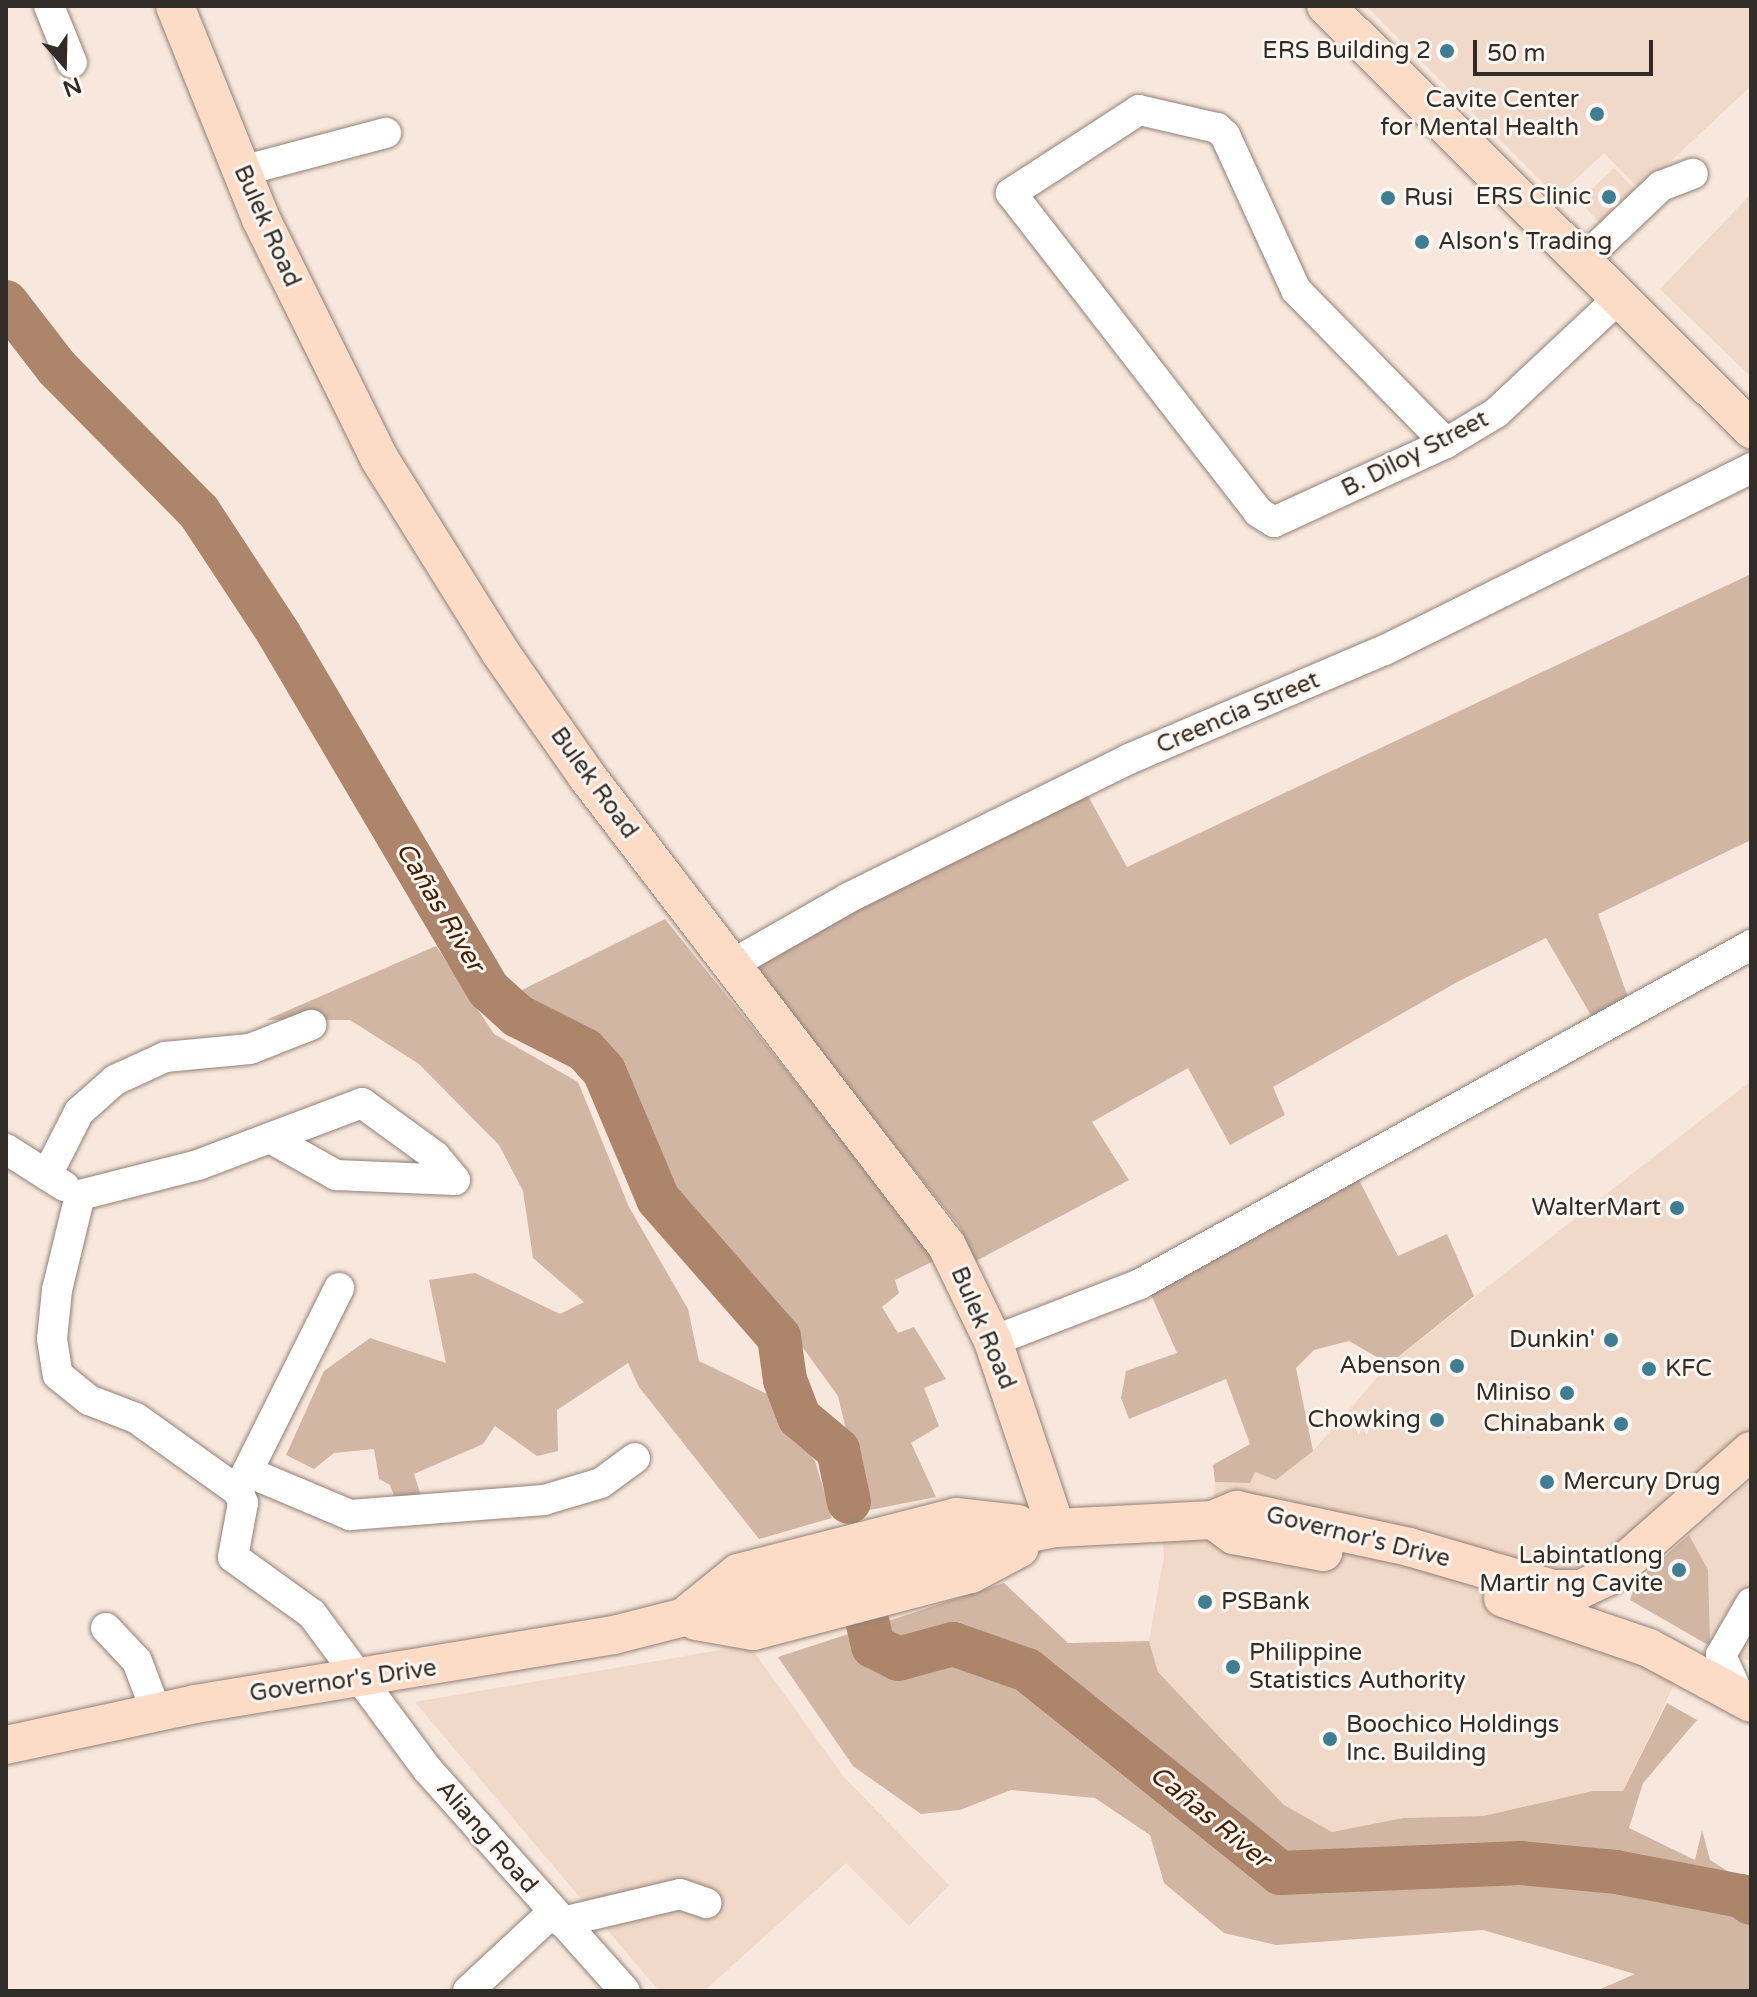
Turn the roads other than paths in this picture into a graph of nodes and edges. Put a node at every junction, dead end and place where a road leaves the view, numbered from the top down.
1 (49, 6) edge
2 (175, 6) edge
3 (1326, 6) edge
4 (72, 63) dead end
5 (386, 133) dead end
6 (242, 171) junction
7 (1693, 174) dead end
8 (1583, 260) junction
9 (1620, 297) junction
10 (1751, 429) edge
11 (1446, 443) junction
12 (1751, 468) edge
13 (1751, 945) edge
14 (729, 966) junction
15 (311, 1025) dead end
16 (270, 1138) junction
17 (6, 1149) edge
18 (47, 1175) junction
19 (80, 1195) junction
20 (339, 1288) dead end
21 (993, 1341) junction
22 (1751, 1451) edge
23 (635, 1458) dead end
24 (243, 1482) junction
25 (1213, 1520) junction
26 (1056, 1528) junction
27 (1630, 1559) junction
28 (1749, 1610) edge
29 (106, 1628) dead end
30 (1649, 1648) junction
31 (356, 1678) junction
32 (1745, 1700) edge
33 (156, 1711) junction
34 (6, 1745) edge
35 (706, 1903) dead end
36 (557, 1917) junction
37 (468, 1991) edge
38 (625, 1991) edge

1 - 4 street
2 - 6 main road, Bulek Road
3 - 8 main road
5 - 6 street
6 - 14 main road, Bulek Road
7 - 8 street
8 - 9 main road
9 - 10 main road
9 - 11 street, B. Diloy Street
11 - 11 street, B. Diloy Street
12 - 14 street, Creencia Street
13 - 21 street
14 - 21 main road, Bulek Road
15 - 18 street
16 - 16 street
16 - 19 street
17 - 18 street
18 - 19 street
19 - 24 street
20 - 24 street
21 - 26 main road, Bulek Road
22 - 27 main road
23 - 24 street
24 - 31 street, Aliang Road
25 - 26 main road, Governor's Drive
25 - 27 main road, Governor's Drive
25 - 30 main road, Governor's Drive
26 - 31 main road, Governor's Drive
27 - 30 main road, Governor's Drive
28 - 32 street
29 - 33 street
30 - 32 main road, Governor's Drive
31 - 33 main road, Governor's Drive
31 - 36 street, Aliang Road
33 - 34 main road, Governor's Drive
35 - 36 street
36 - 37 street
36 - 38 street, Aliang Road

